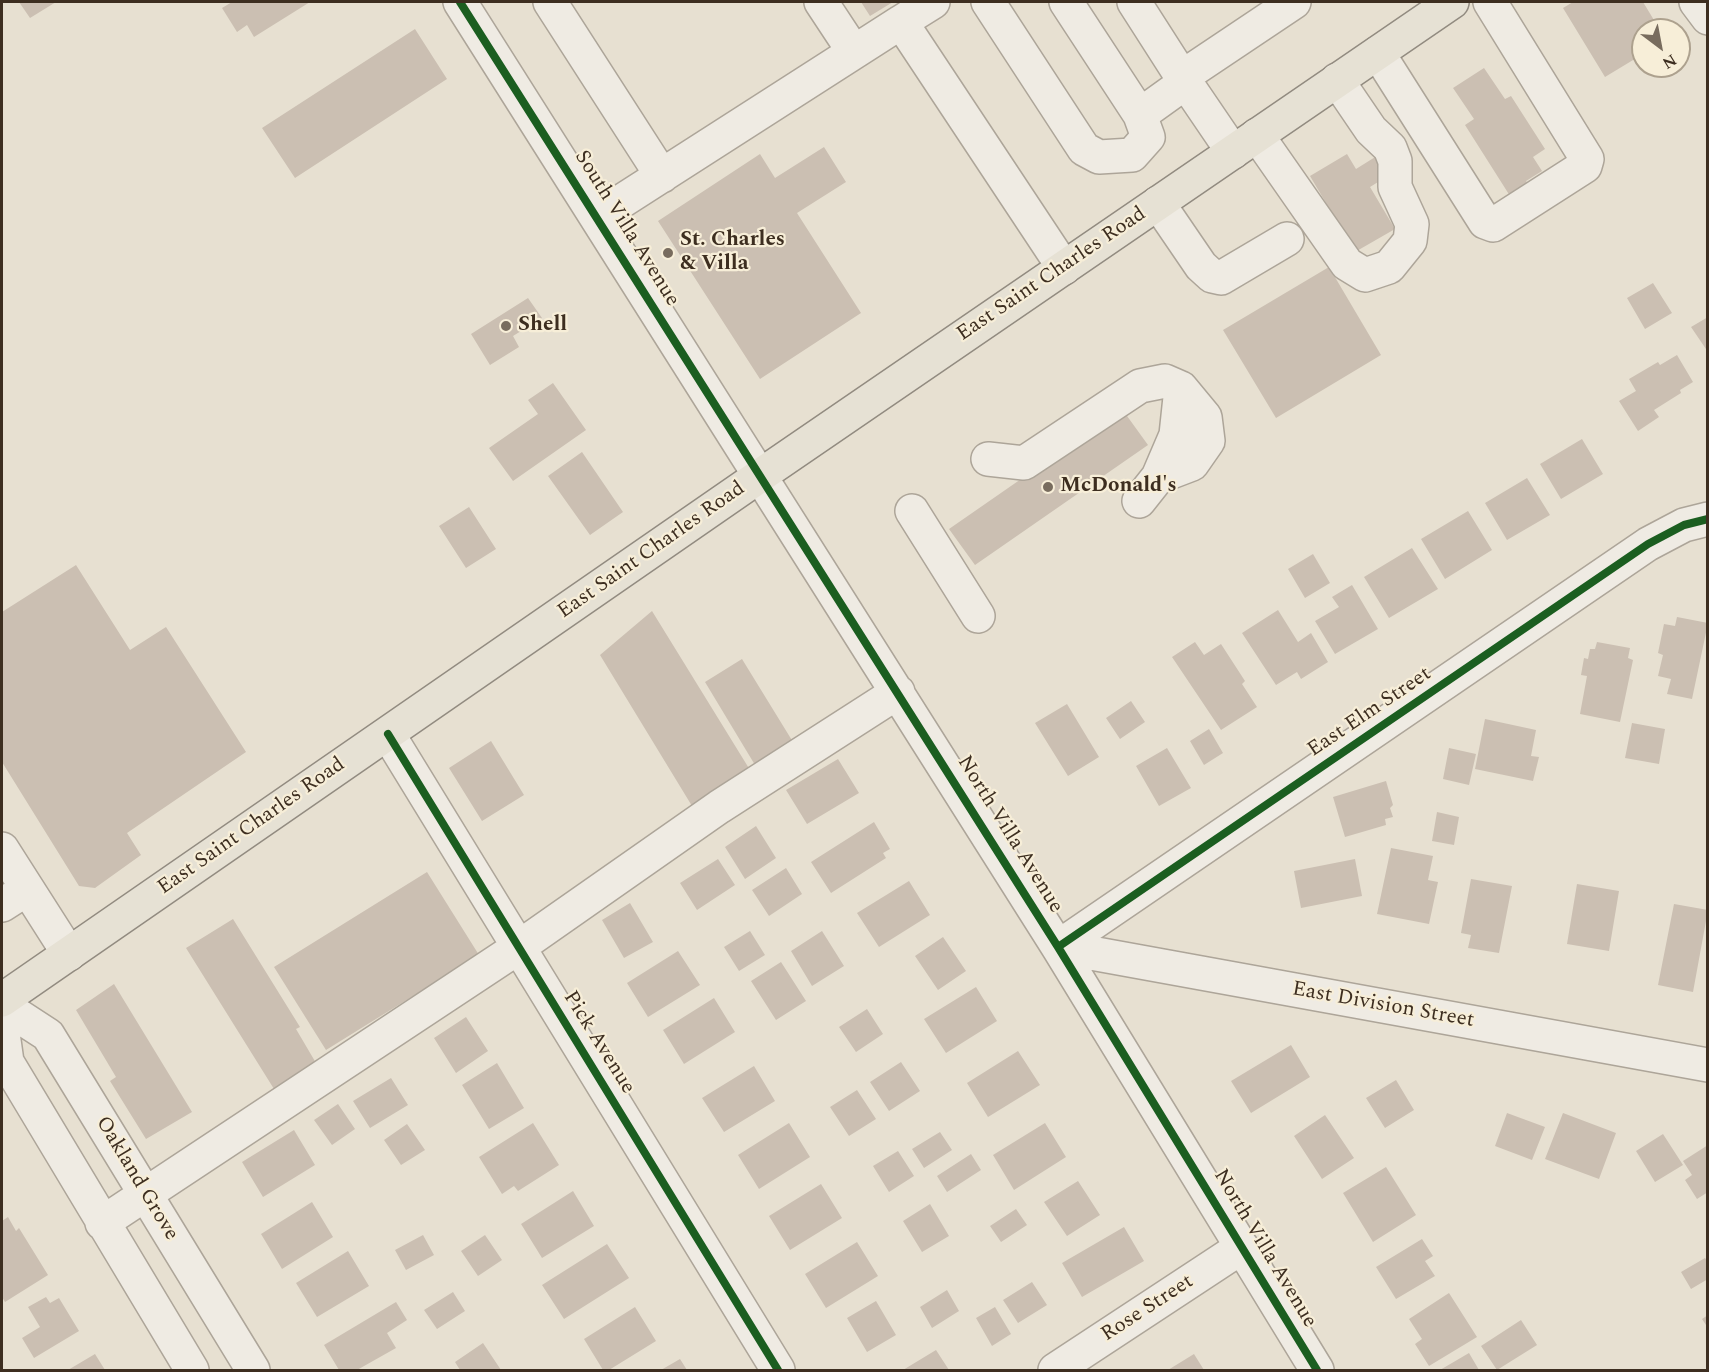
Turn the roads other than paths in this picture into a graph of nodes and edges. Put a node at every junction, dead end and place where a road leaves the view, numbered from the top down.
1 (460, 2) edge
2 (550, 2) edge
3 (821, 2) edge
4 (933, 2) edge
5 (988, 2) edge
6 (1066, 2) edge
7 (1134, 2) edge
8 (1294, 2) edge
9 (1452, 2) edge
10 (1490, 2) edge
11 (1696, 2) edge
12 (1707, 18) edge
13 (901, 22) junction
14 (854, 52) junction
15 (1378, 52) junction
16 (1184, 79) junction
17 (1337, 80) junction
18 (1140, 115) junction
19 (1245, 143) junction
20 (662, 176) junction
21 (1158, 203) junction
22 (597, 217) junction
23 (1287, 239) dead end
24 (1064, 268) junction
25 (988, 459) dead end
26 (761, 475) junction
27 (1148, 489) dead end
28 (912, 511) dead end
29 (1707, 519) edge
30 (978, 616) dead end
31 (898, 692) junction
32 (388, 734) junction
33 (2, 849) edge
34 (14, 897) edge
35 (519, 947) junction
36 (1058, 947) junction
37 (69, 954) junction
38 (2, 1003) edge
39 (2, 1026) edge
40 (1707, 1065) edge
41 (145, 1195) junction
42 (102, 1222) junction
43 (1242, 1247) junction
44 (192, 1371) edge
45 (253, 1371) edge
46 (778, 1371) edge
47 (1054, 1371) edge
48 (1317, 1371) edge

1 - 22 street, South Villa Avenue
2 - 20 street
3 - 14 street
4 - 13 street
5 - 18 street
6 - 18 street
7 - 16 street
8 - 16 street
9 - 15 main road, East Saint Charles Road
10 - 15 street
11 - 12 street
13 - 14 street
13 - 24 street
14 - 20 street
15 - 17 main road, East Saint Charles Road
16 - 18 street
16 - 19 street
17 - 19 main road, East Saint Charles Road
17 - 19 street
19 - 21 main road, East Saint Charles Road
20 - 22 street
21 - 23 street
21 - 24 main road, East Saint Charles Road
22 - 26 street, South Villa Avenue
24 - 26 main road, East Saint Charles Road
25 - 27 street
26 - 31 street, North Villa Avenue
26 - 32 main road, East Saint Charles Road
28 - 30 street
29 - 36 street, East Elm Street
31 - 35 street
31 - 36 street, North Villa Avenue
32 - 35 street, Pick Avenue
32 - 37 main road, East Saint Charles Road
33 - 34 street
34 - 37 street
35 - 41 street
35 - 46 street, Pick Avenue
36 - 40 street, East Division Street
36 - 43 street, North Villa Avenue
37 - 38 main road, East Saint Charles Road
38 - 41 street, Oakland Grove
39 - 42 street
41 - 42 street
41 - 45 street, Oakland Grove
42 - 44 street
43 - 47 street, Rose Street
43 - 48 street, North Villa Avenue

